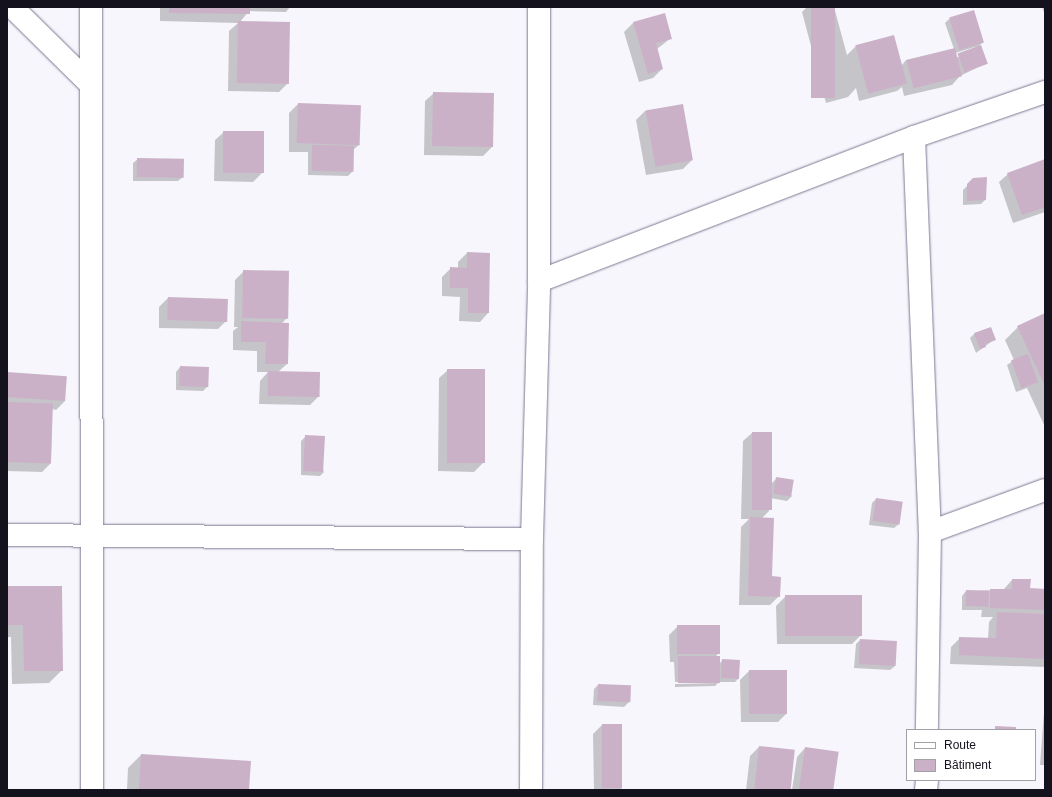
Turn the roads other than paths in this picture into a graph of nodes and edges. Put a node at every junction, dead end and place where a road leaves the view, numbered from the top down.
1 (12, 7) edge
2 (91, 7) edge
3 (538, 7) edge
4 (90, 84) junction
5 (1045, 92) edge
6 (914, 137) junction
7 (539, 281) junction
8 (1045, 490) edge
9 (930, 532) junction
10 (7, 535) edge
11 (93, 537) junction
12 (532, 539) junction
13 (927, 729) edge
14 (92, 790) edge
15 (532, 790) edge

1 - 4 street
2 - 4 street
3 - 7 street
4 - 11 street
5 - 6 street
6 - 7 street
6 - 9 street
7 - 12 street
8 - 9 street
9 - 13 street
10 - 11 street
11 - 12 street
11 - 14 street
12 - 15 street

